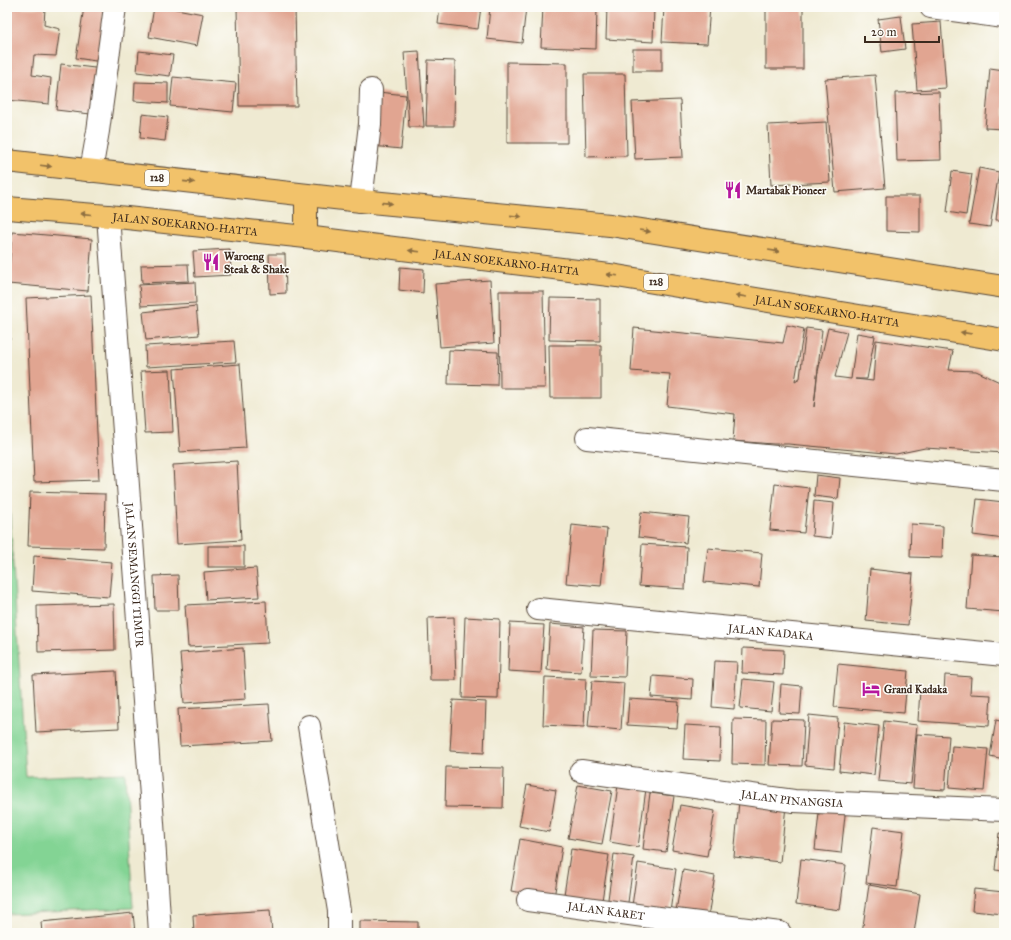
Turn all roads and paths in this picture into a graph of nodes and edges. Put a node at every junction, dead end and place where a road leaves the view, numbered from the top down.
1 (115, 7) edge
2 (931, 7) edge
3 (1004, 17) edge
4 (371, 90) dead end
5 (7, 161) edge
6 (91, 171) junction
7 (306, 195) junction
8 (361, 201) junction
9 (7, 208) edge
10 (108, 216) junction
11 (306, 237) junction
12 (1004, 287) edge
13 (1004, 340) edge
14 (587, 438) dead end
15 (1004, 480) edge
16 (538, 610) dead end
17 (1004, 655) edge
18 (309, 726) dead end
19 (581, 771) dead end
20 (1004, 810) edge
21 (528, 900) dead end
22 (160, 933) edge
23 (339, 933) edge
24 (780, 933) edge

1 - 6 street
2 - 3 street
4 - 8 street
5 -> 6 main road, 128
6 -> 7 main road, 128
7 - 8 main road, 128
7 - 11 main road
8 -> 12 main road, 128
10 -> 9 main road, JALAN SOEKARNO-HATTA / 128
10 - 11 main road, JALAN SOEKARNO-HATTA / 128
10 - 22 street, JALAN SEMANGGI TIMUR
13 -> 11 main road, JALAN SOEKARNO-HATTA / 128
14 - 15 street
16 - 17 street, JALAN KADAKA
18 - 23 street
19 - 20 street, JALAN PINANGSIA
21 - 24 street, JALAN KARET

